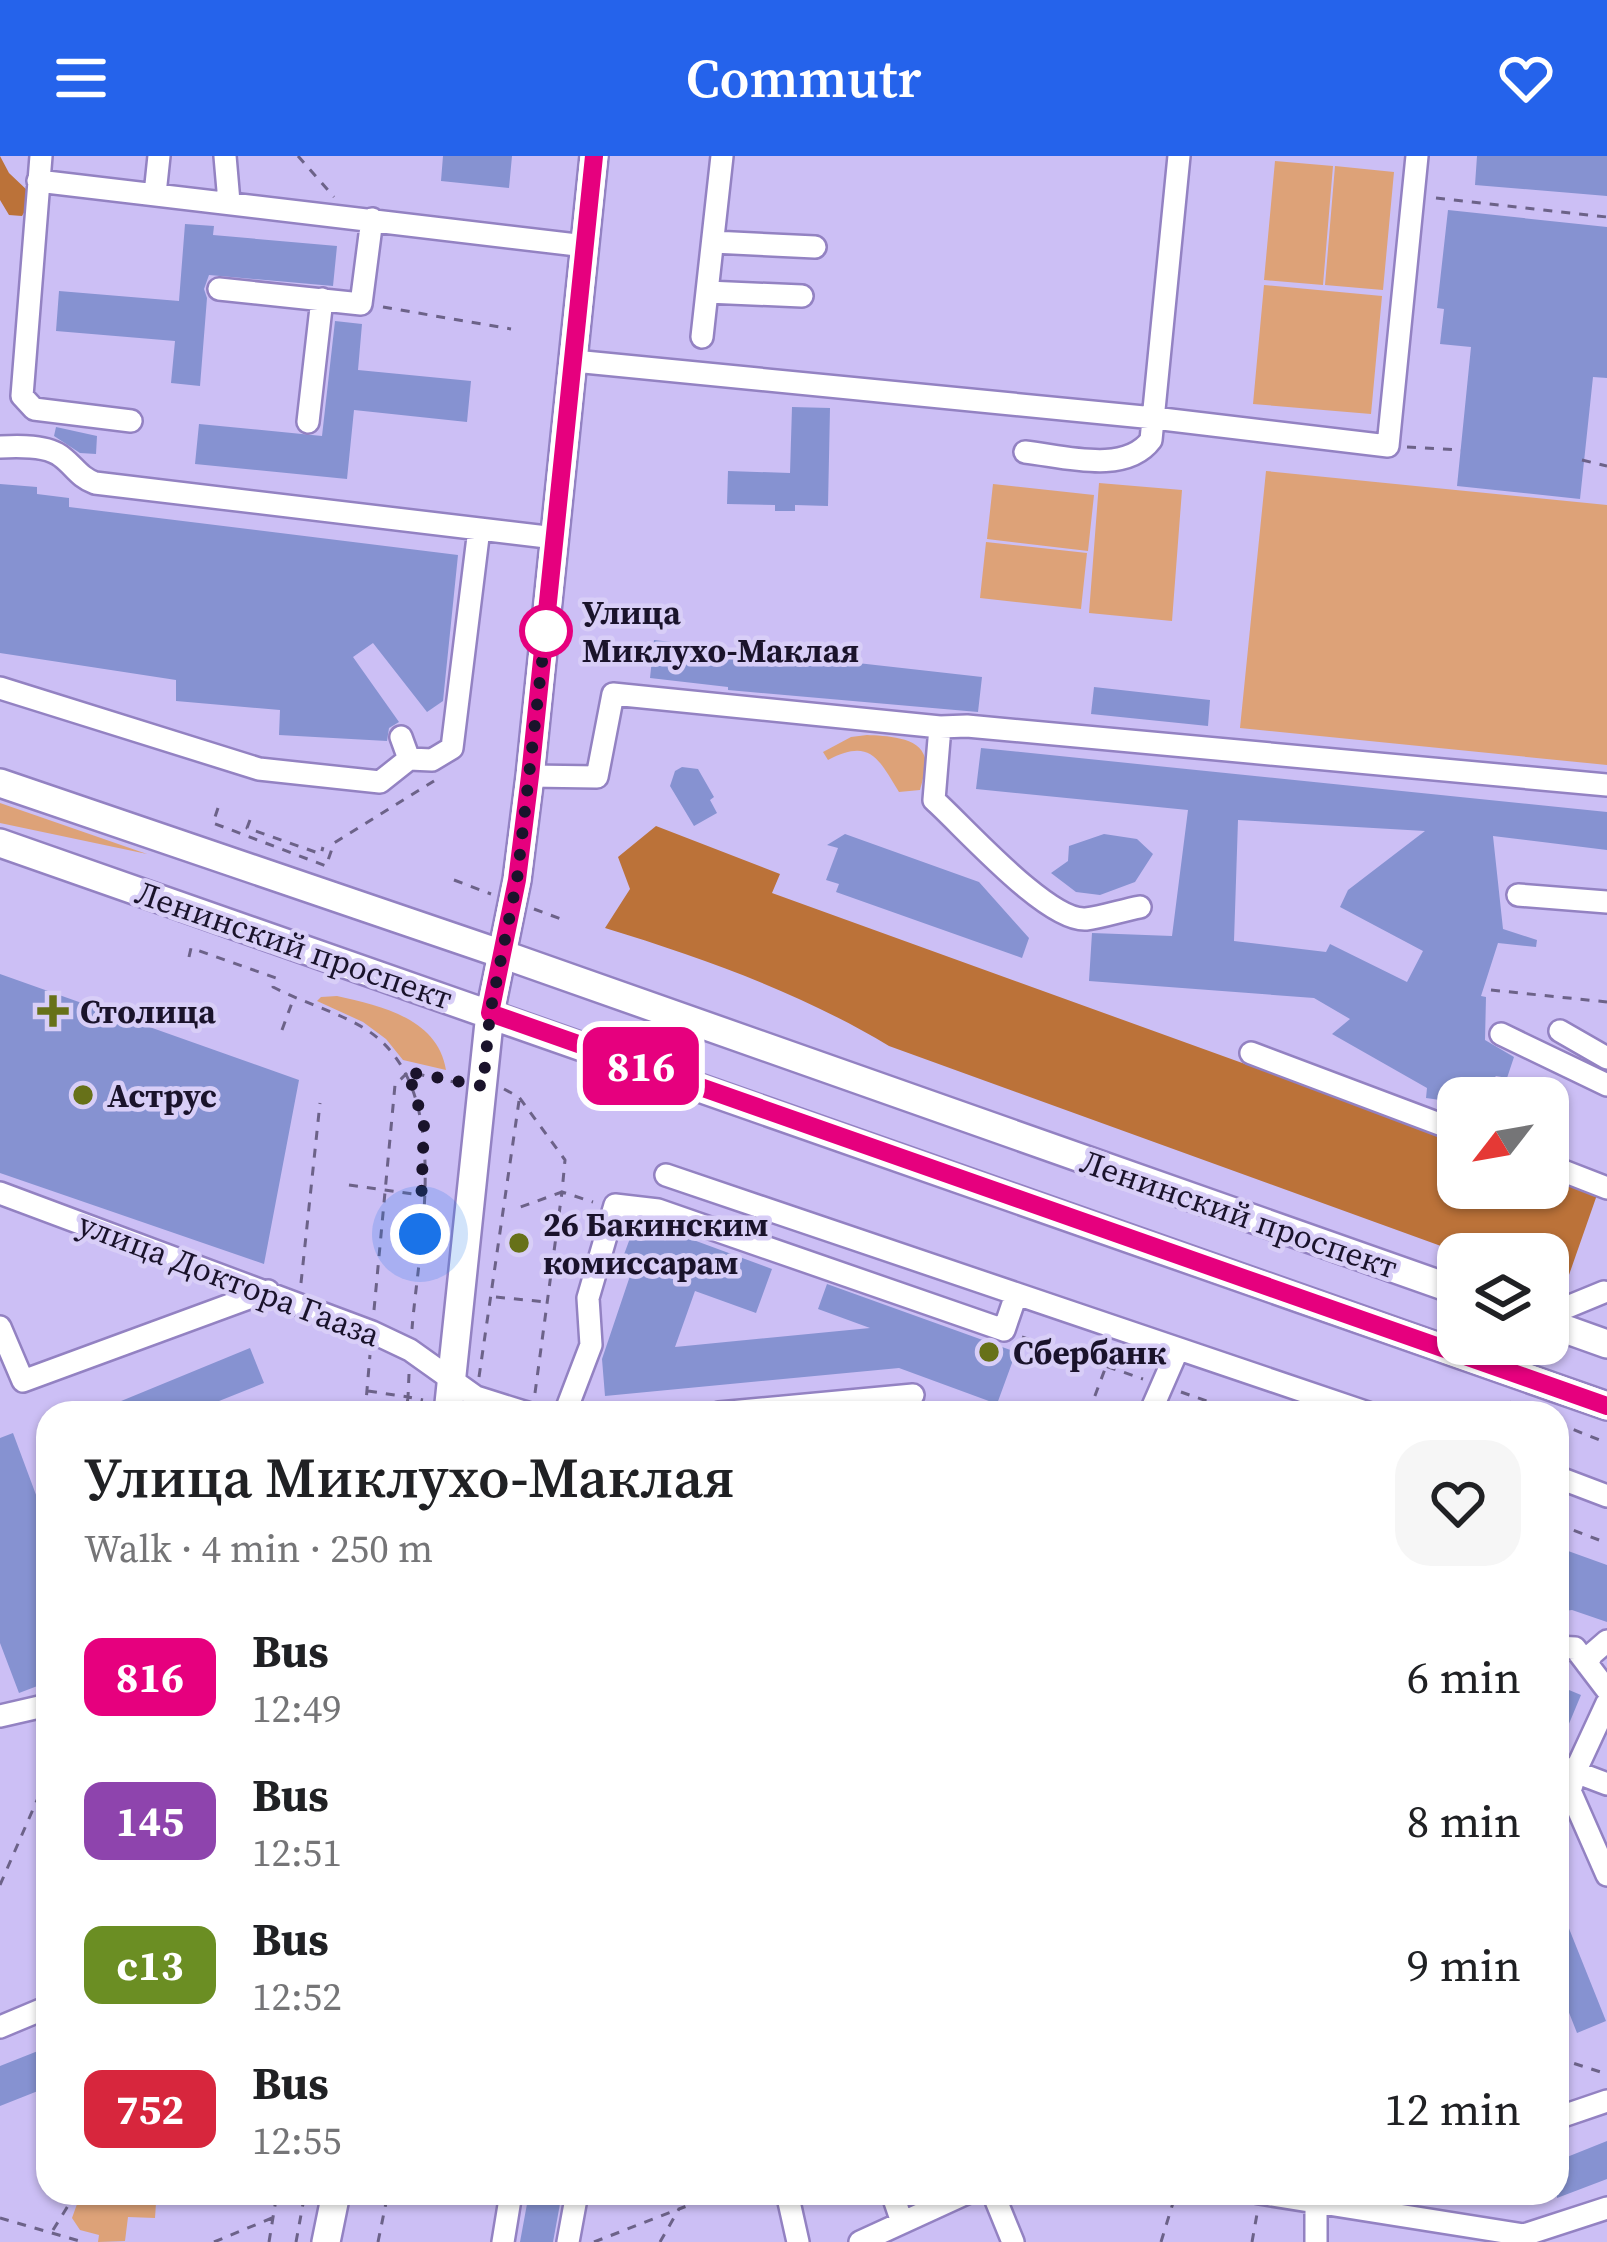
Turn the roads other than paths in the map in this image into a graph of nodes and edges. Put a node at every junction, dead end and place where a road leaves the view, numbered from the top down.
1 (41, 156) edge
2 (159, 156) edge
3 (225, 156) edge
4 (594, 156) edge
5 (722, 156) edge
6 (1179, 156) edge
7 (1418, 156) edge
8 (38, 181) junction
9 (155, 194) junction
10 (229, 202) junction
11 (361, 217) junction
12 (713, 242) junction
13 (585, 246) junction
14 (815, 247) dead end
15 (219, 289) dead end
16 (707, 292) junction
17 (802, 296) dead end
18 (322, 299) junction
19 (702, 337) dead end
20 (574, 361) junction
21 (11, 394) edge
22 (1154, 418) junction
23 (131, 421) dead end
24 (308, 422) dead end
25 (0, 447) edge
26 (1025, 452) dead end
27 (479, 529) junction
28 (555, 538) junction
29 (0, 688) edge
30 (940, 728) junction
31 (401, 737) dead end
32 (409, 759) junction
33 (530, 776) junction
34 (0, 783) edge
35 (1607, 785) edge
36 (0, 843) edge
37 (1518, 895) dead end
38 (1607, 902) edge
39 (1140, 907) dead end
40 (502, 954) junction
41 (490, 1013) junction
42 (1560, 1031) dead end
43 (1501, 1034) dead end
44 (1251, 1053) dead end
45 (1607, 1058) edge
46 (1607, 1085) edge
47 (1437, 1123) edge
48 (1569, 1173) edge
49 (666, 1175) dead end
50 (1607, 1188) edge
51 (0, 1193) edge
52 (1437, 1284) edge
53 (268, 1291) junction
54 (1604, 1292) edge
55 (1016, 1295) junction
56 (1569, 1309) edge
57 (0, 1328) edge
58 (1569, 1328) edge
59 (1607, 1344) edge
60 (1178, 1349) junction
61 (913, 1395) dead end
62 (456, 1399) edge
63 (570, 1401) edge
64 (848, 1401) edge
65 (1156, 1401) edge
66 (1332, 1401) edge
67 (1607, 1406) edge
68 (1569, 1482) edge
69 (1607, 1496) edge
70 (1607, 1641) edge
71 (1569, 1648) edge
72 (1587, 1664) junction
73 (1607, 1690) edge
74 (1607, 1702) edge
75 (36, 1708) edge
76 (0, 1716) edge
77 (1569, 1770) edge
78 (1607, 1784) edge
79 (1607, 1875) edge
80 (36, 2012) edge
81 (0, 2027) edge
82 (1607, 2101) edge
83 (1569, 2114) edge
84 (334, 2205) edge
85 (509, 2205) edge
86 (575, 2205) edge
87 (791, 2205) edge
88 (896, 2205) edge
89 (940, 2205) edge
90 (998, 2205) edge
91 (1316, 2205) edge
92 (1328, 2205) edge
93 (1607, 2208) edge
94 (1415, 2219) junction
95 (902, 2222) junction
96 (326, 2242) edge
97 (503, 2242) edge
98 (568, 2242) edge
99 (799, 2242) edge
100 (860, 2242) edge
101 (1013, 2242) edge
102 (1316, 2242) edge
103 (1430, 2242) edge

1 - 8 street
2 - 9 street
3 - 10 street
4 - 13 main road
5 - 12 street
6 - 22 street
7 - 22 street
8 - 9 street
8 - 21 street
9 - 10 street
10 - 11 street
11 - 13 street
11 - 18 street
12 - 14 street
12 - 16 street
13 - 20 main road
15 - 18 street
16 - 17 street
16 - 19 street
18 - 24 street
20 - 22 street
20 - 28 main road
21 - 23 street
22 - 26 street
25 - 27 street
27 - 28 street
27 - 32 street
28 - 33 main road
29 - 32 street
30 - 33 street
30 - 35 street
30 - 39 street
31 - 32 street
33 - 40 main road
34 - 40 main road, Ленинский проспект
36 - 41 main road, Ленинский проспект
37 - 38 street
40 - 41 main road
40 - 52 main road, Ленинский проспект
41 - 62 main road
41 - 67 main road, Ленинский проспект
42 - 45 street
43 - 46 street
44 - 47 street
48 - 50 street
49 - 55 street
51 - 53 street, улица Доктора Гааза
53 - 57 street
53 - 62 street, улица Доктора Гааза
54 - 56 street
55 - 60 street
55 - 63 street
58 - 59 main road
60 - 65 street
60 - 66 street
61 - 64 street
68 - 69 street
70 - 72 street
71 - 72 street
72 - 73 street
74 - 77 street
75 - 76 street
77 - 78 street
77 - 79 street
80 - 81 street
82 - 83 street
84 - 96 main road
85 - 97 street
86 - 98 street
87 - 99 street
88 - 95 street
89 - 95 street
90 - 101 street
91 - 102 street
92 - 94 street
93 - 94 street
94 - 103 street
95 - 100 street

